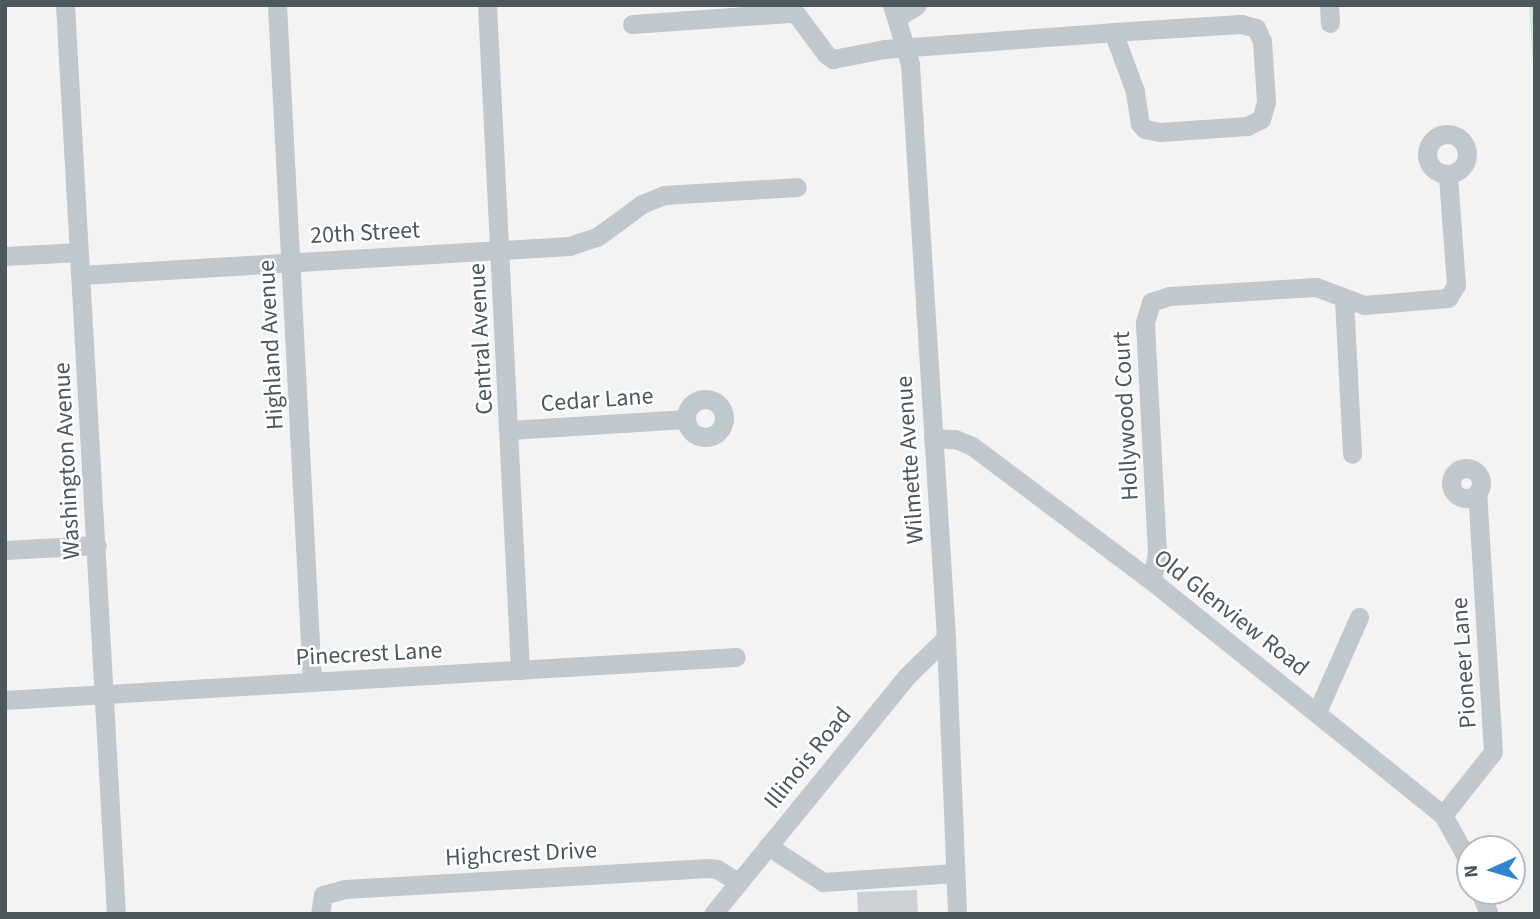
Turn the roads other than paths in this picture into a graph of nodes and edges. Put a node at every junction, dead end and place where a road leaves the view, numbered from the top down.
1 (65, 5) edge
2 (277, 5) edge
3 (487, 5) edge
4 (917, 5) edge
5 (895, 11) edge
6 (632, 24) dead end
7 (1113, 32) junction
8 (908, 49) junction
9 (1448, 175) dead end
10 (797, 187) dead end
11 (500, 250) junction
12 (79, 252) junction
13 (5, 256) edge
14 (291, 262) junction
15 (80, 275) junction
16 (1343, 300) junction
17 (686, 419) dead end
18 (510, 430) junction
19 (933, 438) junction
20 (1352, 454) dead end
21 (1477, 492) dead end
22 (97, 545) junction
23 (5, 550) edge
24 (1152, 581) junction
25 (1359, 617) dead end
26 (946, 638) junction
27 (736, 657) dead end
28 (520, 670) junction
29 (312, 682) junction
30 (105, 694) junction
31 (5, 700) edge
32 (1317, 712) junction
33 (1443, 814) junction
34 (1456, 838) edge
35 (768, 846) junction
36 (955, 873) junction
37 (738, 882) junction
38 (116, 914) edge
39 (320, 914) edge
40 (713, 914) edge
41 (957, 914) edge

1 - 12 street, Washington Avenue
2 - 14 street, Highland Avenue
3 - 11 street, Central Avenue
4 - 5 street
5 - 8 street, Wilmette Avenue
6 - 8 street
7 - 7 street
7 - 8 street
8 - 19 street, Wilmette Avenue
9 - 16 street, Hollywood Court
10 - 11 street, 20th Street
11 - 14 street, 20th Street
11 - 18 street, Central Avenue
12 - 13 street
12 - 15 street, Washington Avenue
14 - 15 street, 20th Street
14 - 29 street, Highland Avenue
15 - 22 street, Washington Avenue
16 - 20 street
16 - 24 street, Hollywood Court
17 - 18 street, Cedar Lane
18 - 28 street, Central Avenue
19 - 24 street, Old Glenview Road
19 - 26 street, Wilmette Avenue
21 - 33 street, Pioneer Lane
22 - 23 street
22 - 30 street, Washington Avenue
24 - 32 street, Old Glenview Road
25 - 32 street
26 - 35 street, Illinois Road
26 - 36 street, Wilmette Avenue
27 - 28 street, Pinecrest Lane
28 - 29 street, Pinecrest Lane
29 - 30 street, Pinecrest Lane
30 - 31 street, Pinecrest Lane
30 - 38 street, Washington Avenue
32 - 33 street, Old Glenview Road
33 - 34 street, Old Glenview Road
35 - 36 street
35 - 37 street, Illinois Road
36 - 41 street, Wilmette Avenue
37 - 39 street, Highcrest Drive
37 - 40 street, Illinois Road

